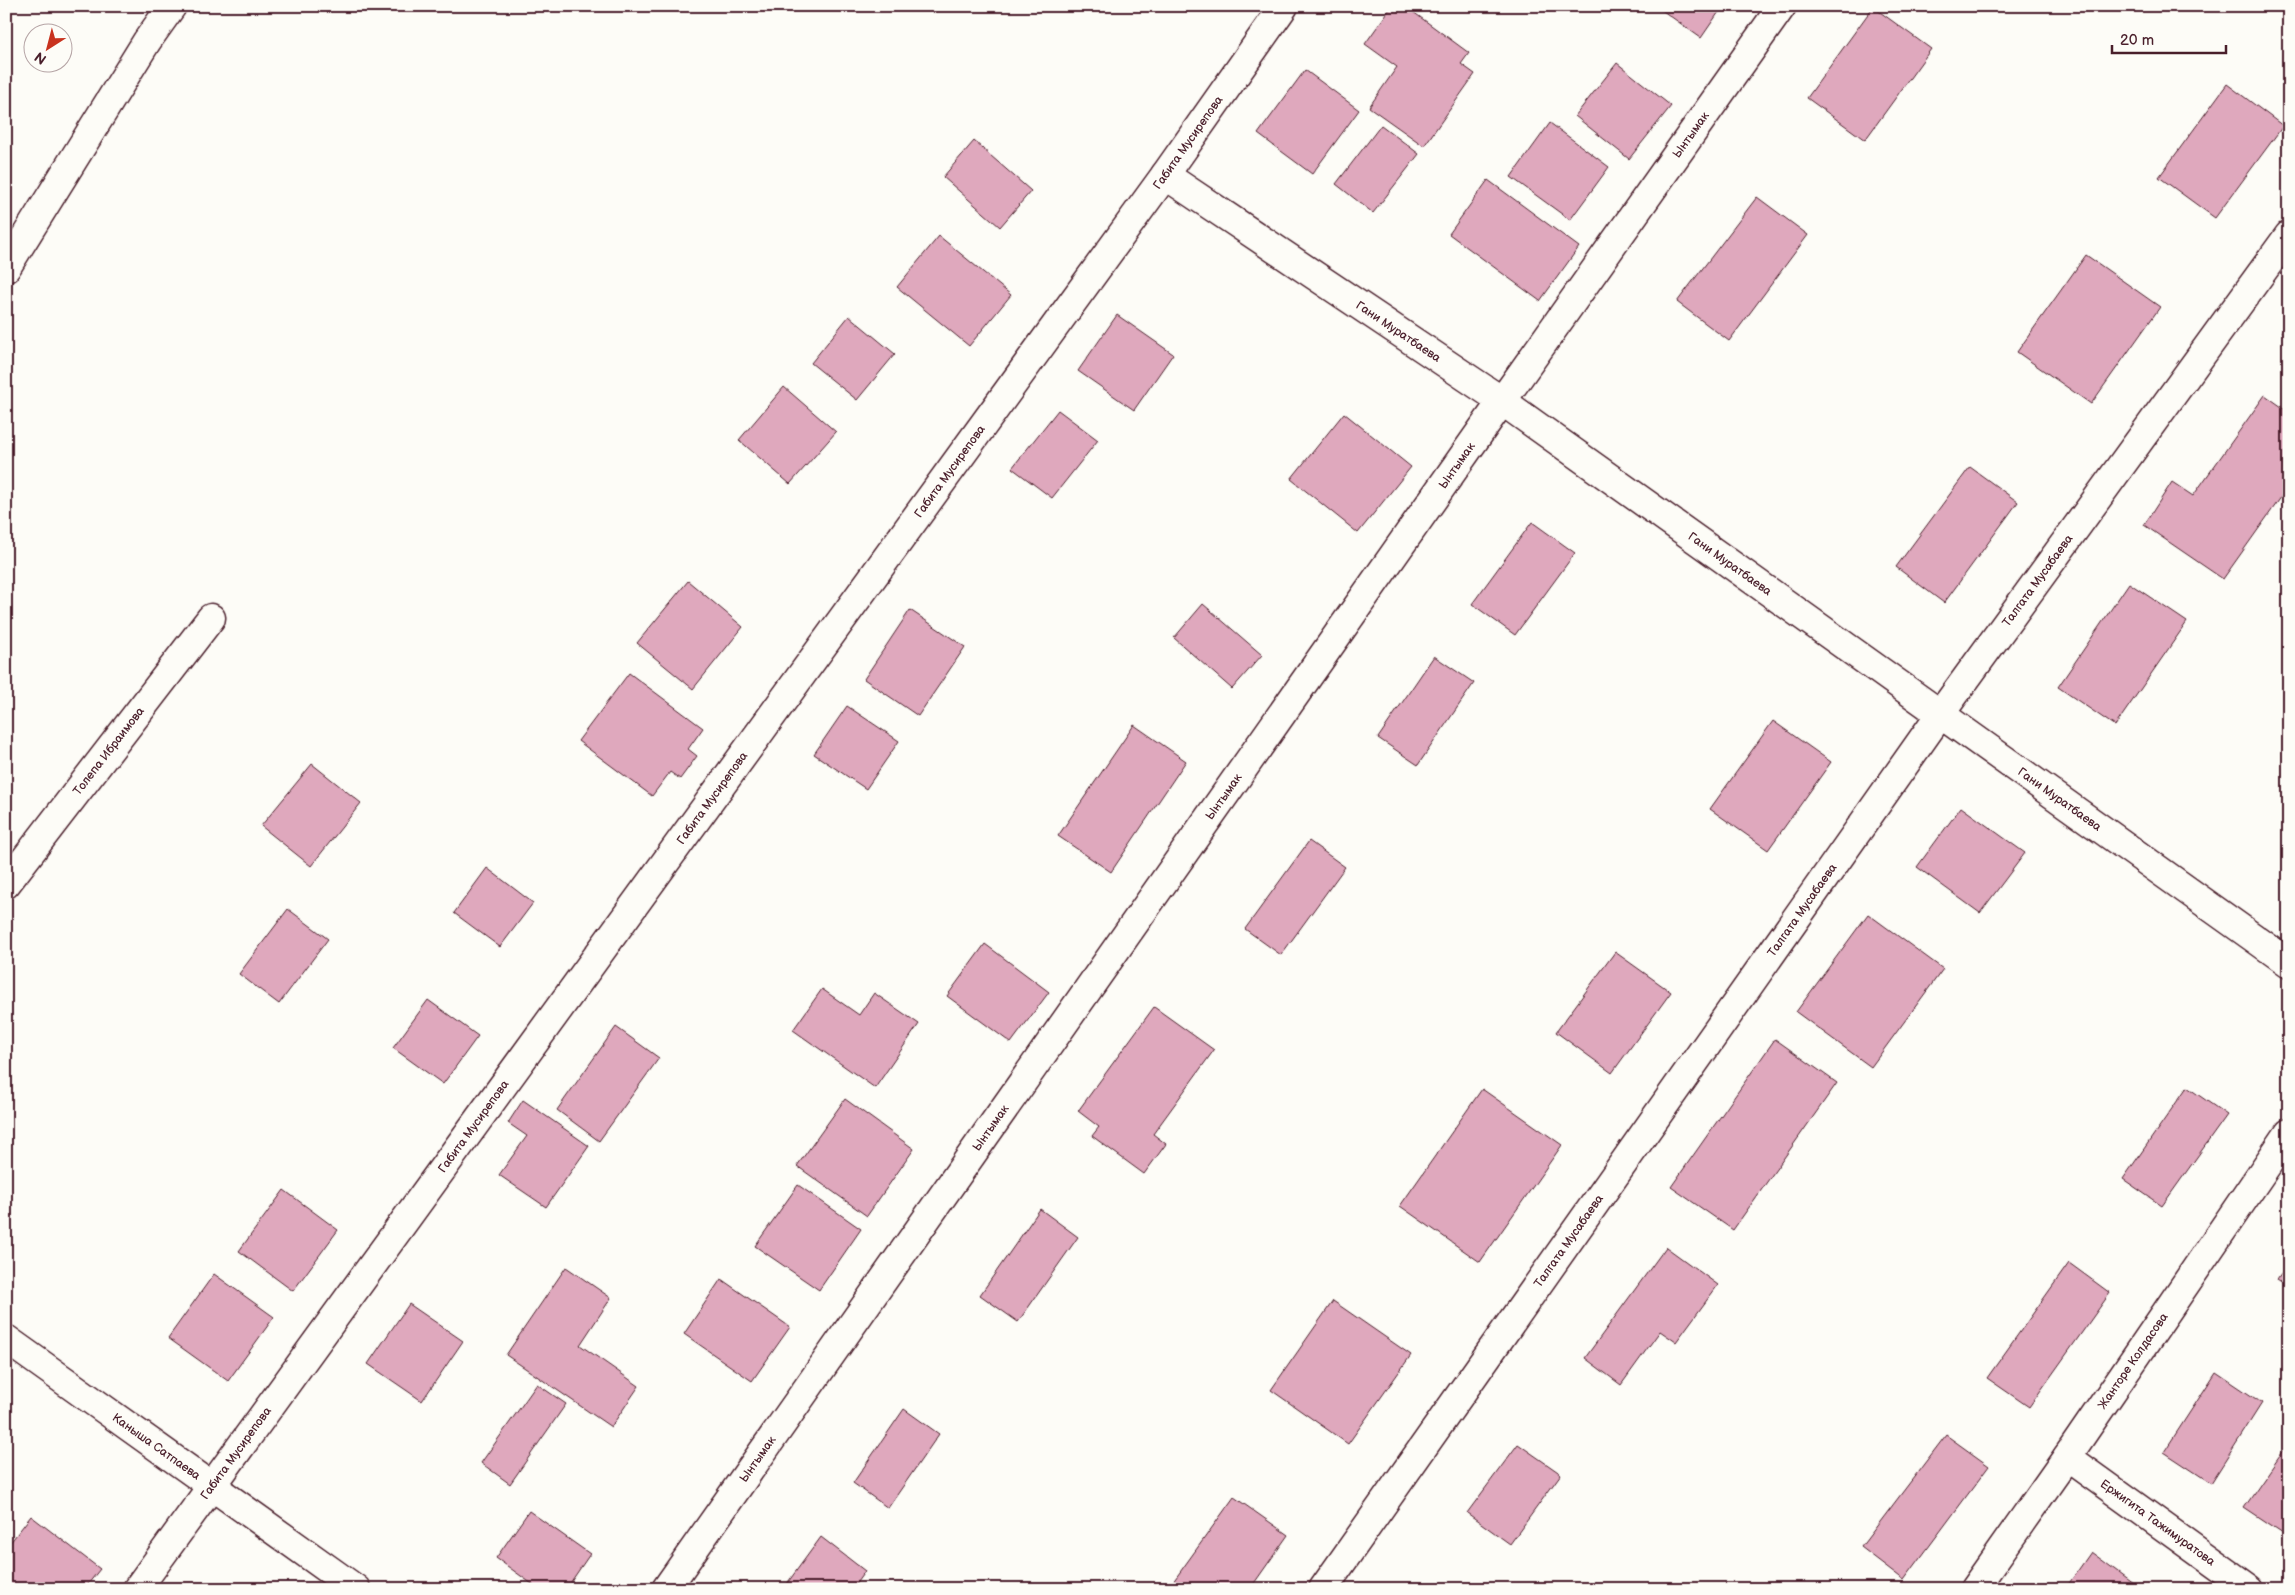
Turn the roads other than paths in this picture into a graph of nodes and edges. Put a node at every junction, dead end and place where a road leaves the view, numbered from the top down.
1 (172, 6) edge
2 (1284, 6) edge
3 (1782, 6) edge
4 (1165, 175) junction
5 (2289, 235) edge
6 (6, 268) edge
7 (1502, 401) junction
8 (211, 618) dead end
9 (1941, 713) junction
10 (6, 884) edge
11 (2289, 963) edge
12 (2289, 1133) edge
13 (6, 1339) edge
14 (2067, 1457) junction
15 (212, 1488) junction
16 (137, 1589) edge
17 (356, 1589) edge
18 (666, 1589) edge
19 (1323, 1589) edge
20 (1974, 1589) edge
21 (2250, 1589) edge

1 - 6 street
2 - 4 street, Габита Мусирепова
3 - 7 street, Ынтымак
4 - 7 street, Гани Муратбаева
4 - 15 street, Габита Мусирепова
5 - 9 street, Талгата Мусабаева
7 - 9 street, Гани Муратбаева
7 - 18 street, Ынтымак
8 - 10 street, Толепа Ибраимова
9 - 11 street, Гани Муратбаева
9 - 19 street, Талгата Мусабаева
12 - 14 street, Жанторе Колдасова
13 - 15 street, Каныша Сатпаева
14 - 20 street, Жанторе Колдасова
14 - 21 street, Ержигита Тажимуратова
15 - 16 street, Габита Мусирепова
15 - 17 street, Каныша Сатпаева

